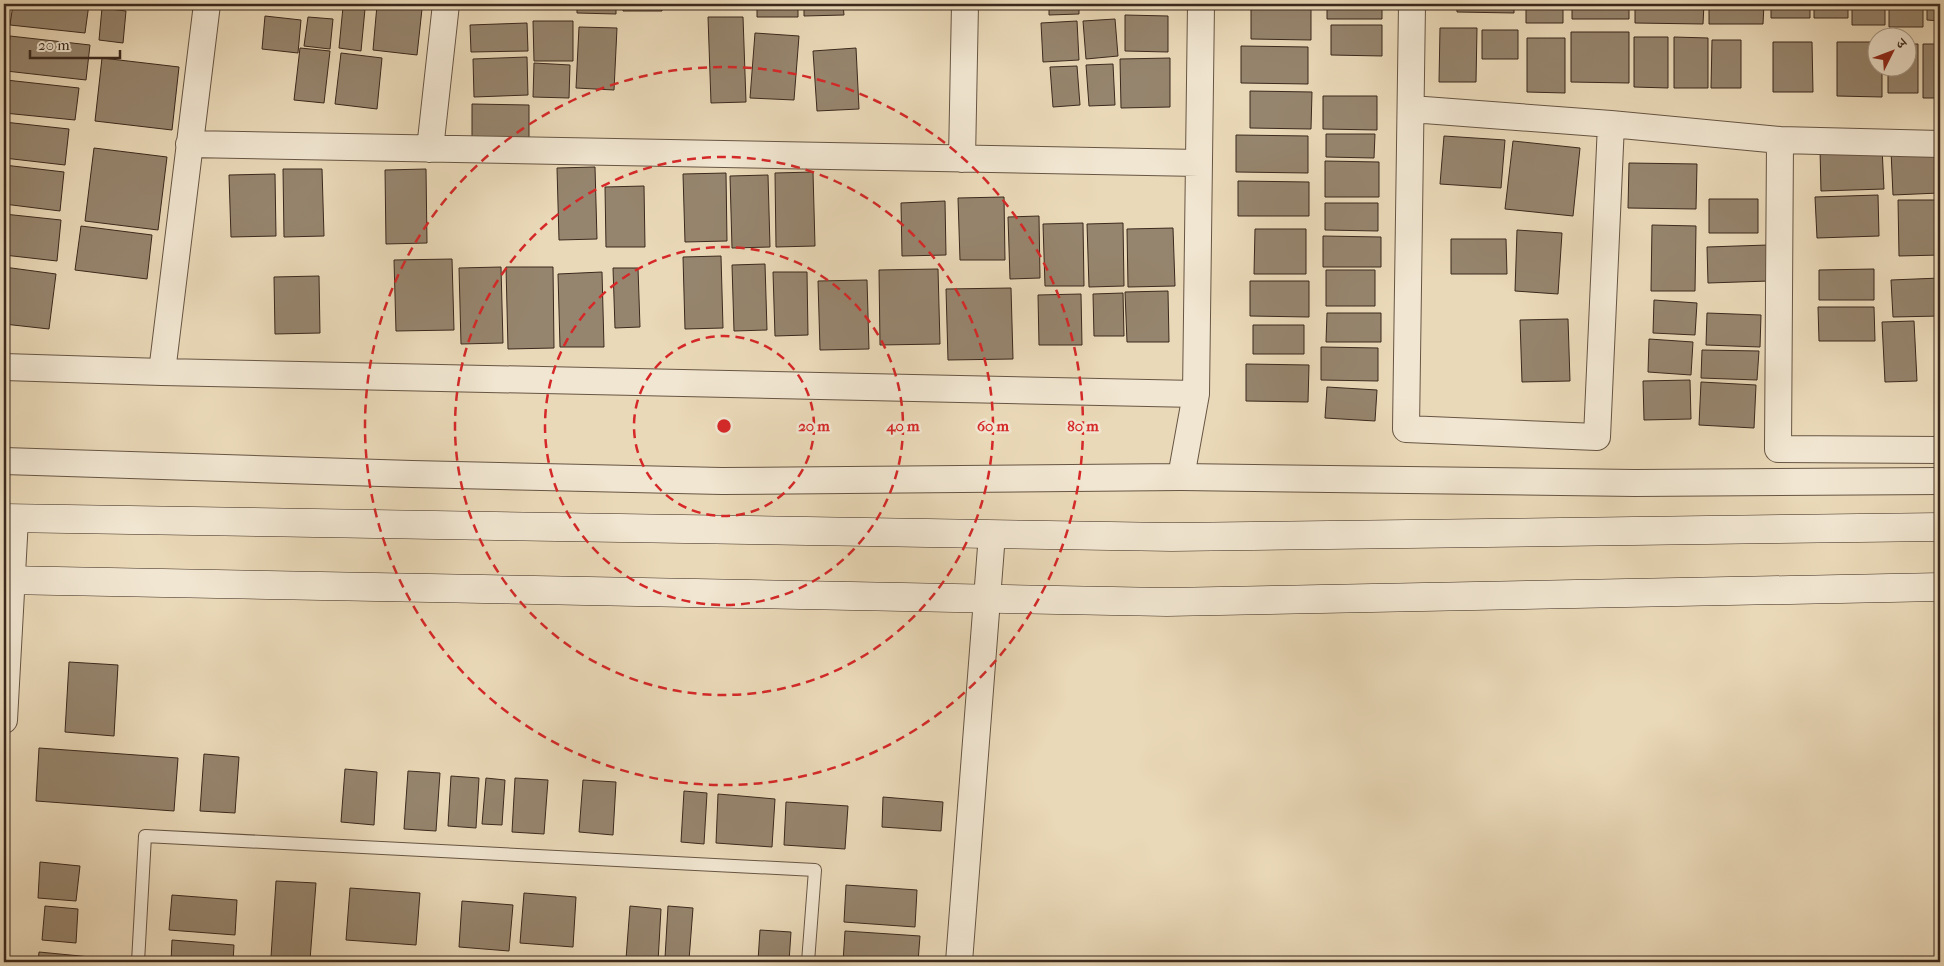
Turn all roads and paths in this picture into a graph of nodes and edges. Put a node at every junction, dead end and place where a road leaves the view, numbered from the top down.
1 (207, 4) edge
2 (446, 4) edge
3 (965, 4) edge
4 (1201, 4) edge
5 (1412, 4) edge
6 (1411, 109) junction
7 (1611, 124) junction
8 (1780, 140) junction
9 (189, 144) junction
10 (1940, 144) edge
11 (430, 149) junction
12 (962, 158) junction
13 (1199, 163) junction
14 (4, 367) edge
15 (162, 372) junction
16 (1196, 394) junction
17 (1940, 450) edge
18 (4, 461) edge
19 (1181, 478) junction
20 (1940, 481) edge
21 (9, 518) edge
22 (1940, 527) edge
23 (992, 534) junction
24 (8, 580) edge
25 (1940, 587) edge
26 (987, 599) junction
27 (4, 720) edge
28 (138, 962) edge
29 (808, 962) edge
30 (959, 962) edge

1 - 9 street
2 - 11 street
3 - 12 street
4 - 13 street
5 - 6 street
6 - 7 street
6 - 7 street
7 - 8 street
8 - 10 street
8 - 17 street
9 - 11 street
9 - 15 street
11 - 12 street
12 - 13 street
13 - 16 street
14 - 15 street
15 - 16 street
16 - 19 street
18 - 19 street
19 - 20 street
21 - 23 street
21 - 24 street
22 - 23 street
23 - 26 street
24 - 26 street
24 - 27 street
25 - 26 street
26 - 30 street
28 - 29 lane

